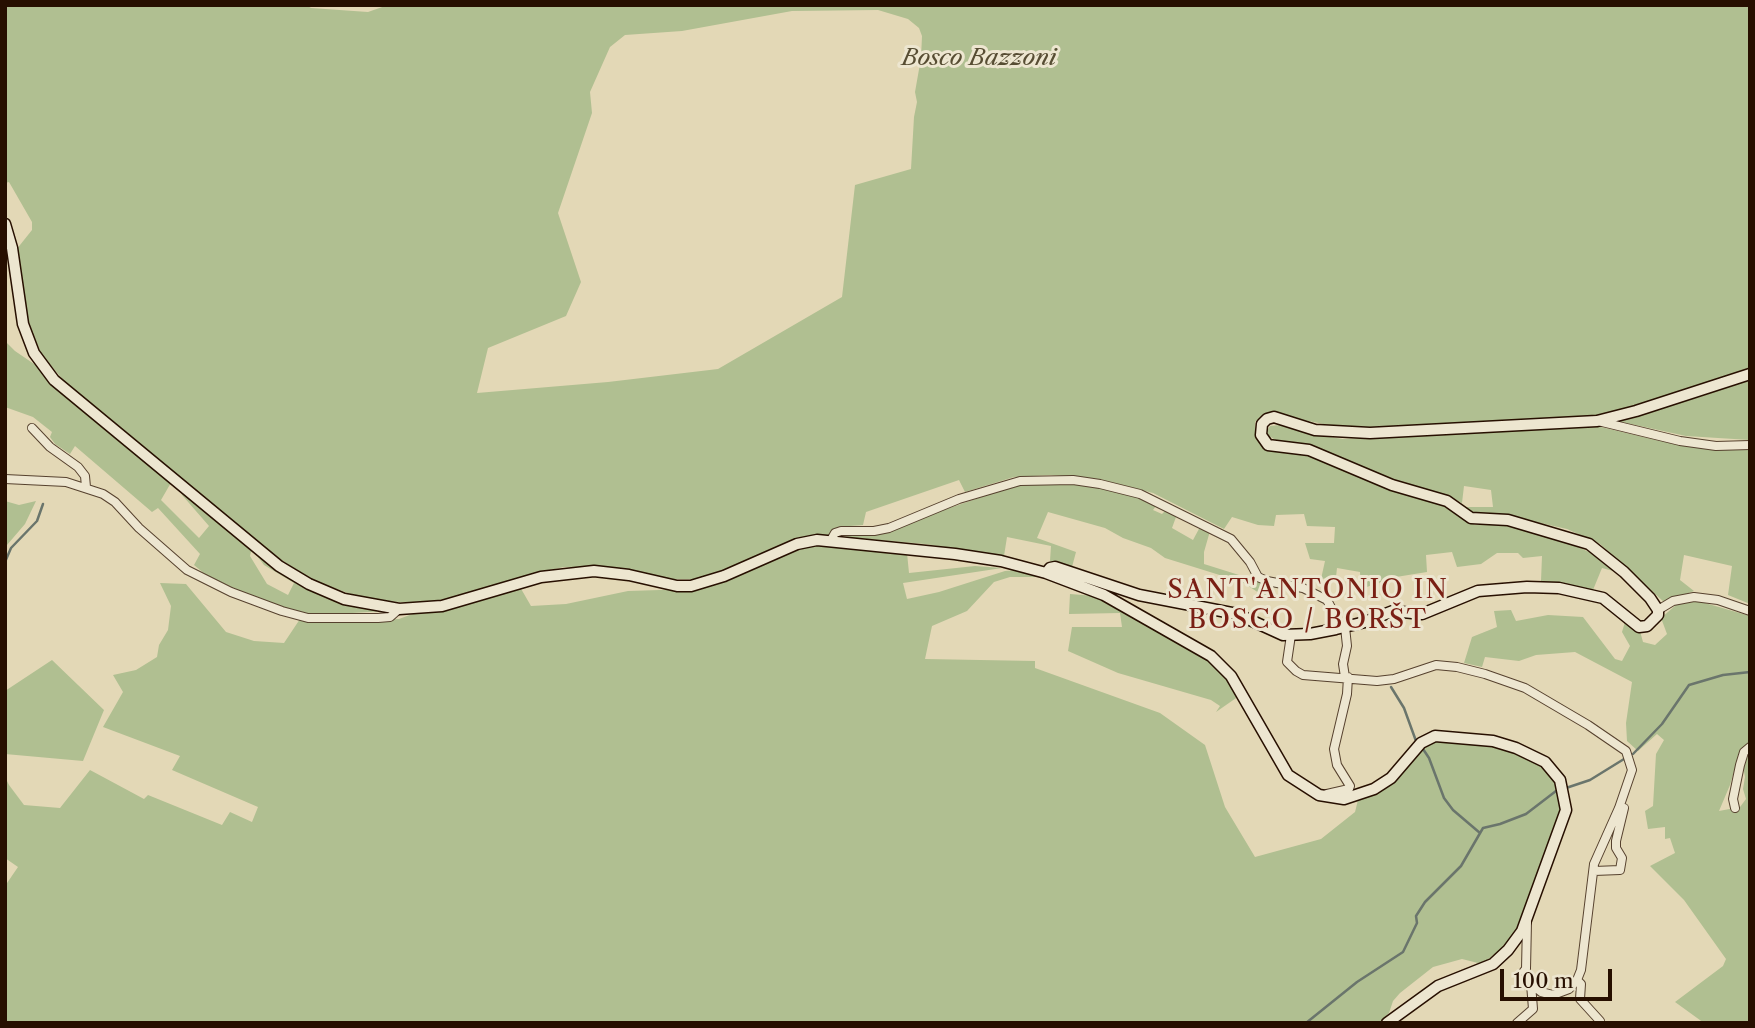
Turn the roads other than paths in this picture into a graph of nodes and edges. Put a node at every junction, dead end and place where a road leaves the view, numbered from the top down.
1 (5, 224) edge
2 (1750, 374) edge
3 (1597, 421) junction
4 (32, 428) dead end
5 (1750, 445) edge
6 (5, 474) edge
7 (5, 479) edge
8 (18, 480) junction
9 (86, 487) junction
10 (831, 540) junction
11 (1046, 573) junction
12 (399, 609) junction
13 (1658, 610) junction
14 (1750, 611) edge
15 (1340, 628) junction
16 (1290, 635) junction
17 (1347, 677) junction
18 (1750, 747) edge
19 (1628, 786) junction
20 (1319, 795) junction
21 (1735, 808) dead end
22 (1594, 871) junction
23 (1527, 919) junction
24 (1577, 980) junction
25 (1531, 984) junction
26 (1387, 1023) edge
27 (1517, 1023) edge
28 (1590, 1023) edge

1 - 12 main road
2 - 3 main road
3 - 5 street
3 - 13 main road
4 - 9 street
6 - 8 street
7 - 8 street
8 - 9 street
9 - 12 street
10 - 11 main road
10 - 12 main road
10 - 15 street
11 - 16 main road
11 - 20 main road
13 - 14 street
13 - 15 main road
15 - 16 main road
15 - 17 street
16 - 17 street
17 - 19 street
17 - 20 street
18 - 21 street
19 - 22 street
19 - 22 street
20 - 23 main road
22 - 24 street
23 - 25 street
23 - 26 main road
24 - 25 street
24 - 28 street
25 - 27 street

